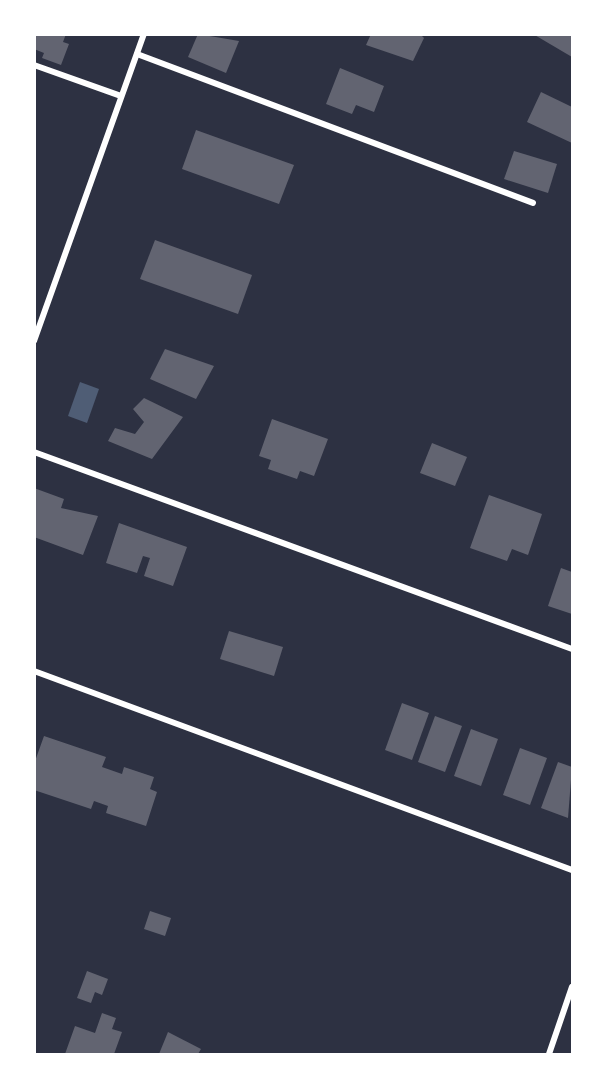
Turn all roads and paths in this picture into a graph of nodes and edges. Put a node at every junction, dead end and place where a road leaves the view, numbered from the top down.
1 (144, 34) edge
2 (136, 54) junction
3 (34, 65) edge
4 (121, 96) junction
5 (532, 203) dead end
6 (34, 341) edge
7 (34, 452) edge
8 (573, 649) edge
9 (34, 672) edge
10 (573, 870) edge
11 (573, 987) edge
12 (549, 1054) edge

1 - 2 street
2 - 4 street
2 - 5 street
3 - 4 street
4 - 6 street
7 - 8 street
9 - 10 street
11 - 12 street

